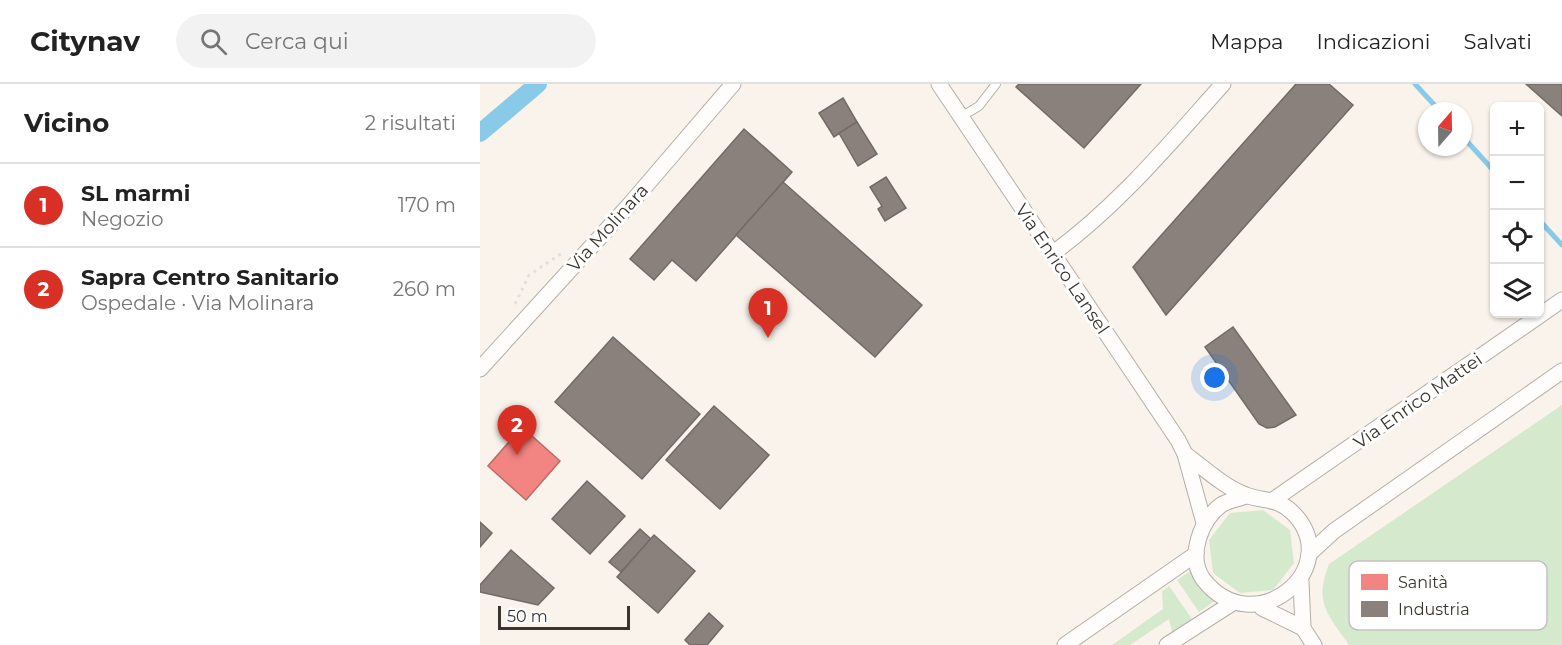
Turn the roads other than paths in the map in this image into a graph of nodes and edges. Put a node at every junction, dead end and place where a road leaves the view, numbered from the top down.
1 (732, 84) edge
2 (939, 84) edge
3 (996, 84) edge
4 (1223, 84) edge
5 (961, 117) junction
6 (1052, 254) junction
7 (1562, 300) edge
8 (480, 369) edge
9 (1562, 371) edge
10 (1185, 454) junction
11 (1246, 496) junction
12 (1273, 500) junction
13 (1204, 523) junction
14 (1196, 554) junction
15 (1309, 554) junction
16 (1301, 581) junction
17 (1231, 604) junction
18 (1262, 608) junction
19 (1303, 628) junction
20 (1065, 645) edge
21 (1167, 645) edge
22 (1314, 645) edge

1 - 8 street, Via Molinara
2 - 5 street, Via Enrico Lansel
3 - 5 lane
4 - 6 street
5 - 6 street, Via Enrico Lansel
6 - 10 street, Via Enrico Lansel
7 - 12 street, Via Enrico Mattei
9 - 15 street
10 - 11 street, Via Enrico Lansel
10 - 13 street, Via Enrico Lansel
11 - 12 street
11 - 13 street
12 - 15 street
13 - 14 street
14 - 17 street
14 - 20 street
15 - 16 street
16 - 18 street
16 - 19 street
17 - 18 street
17 - 21 street
18 - 19 street
19 - 22 street

